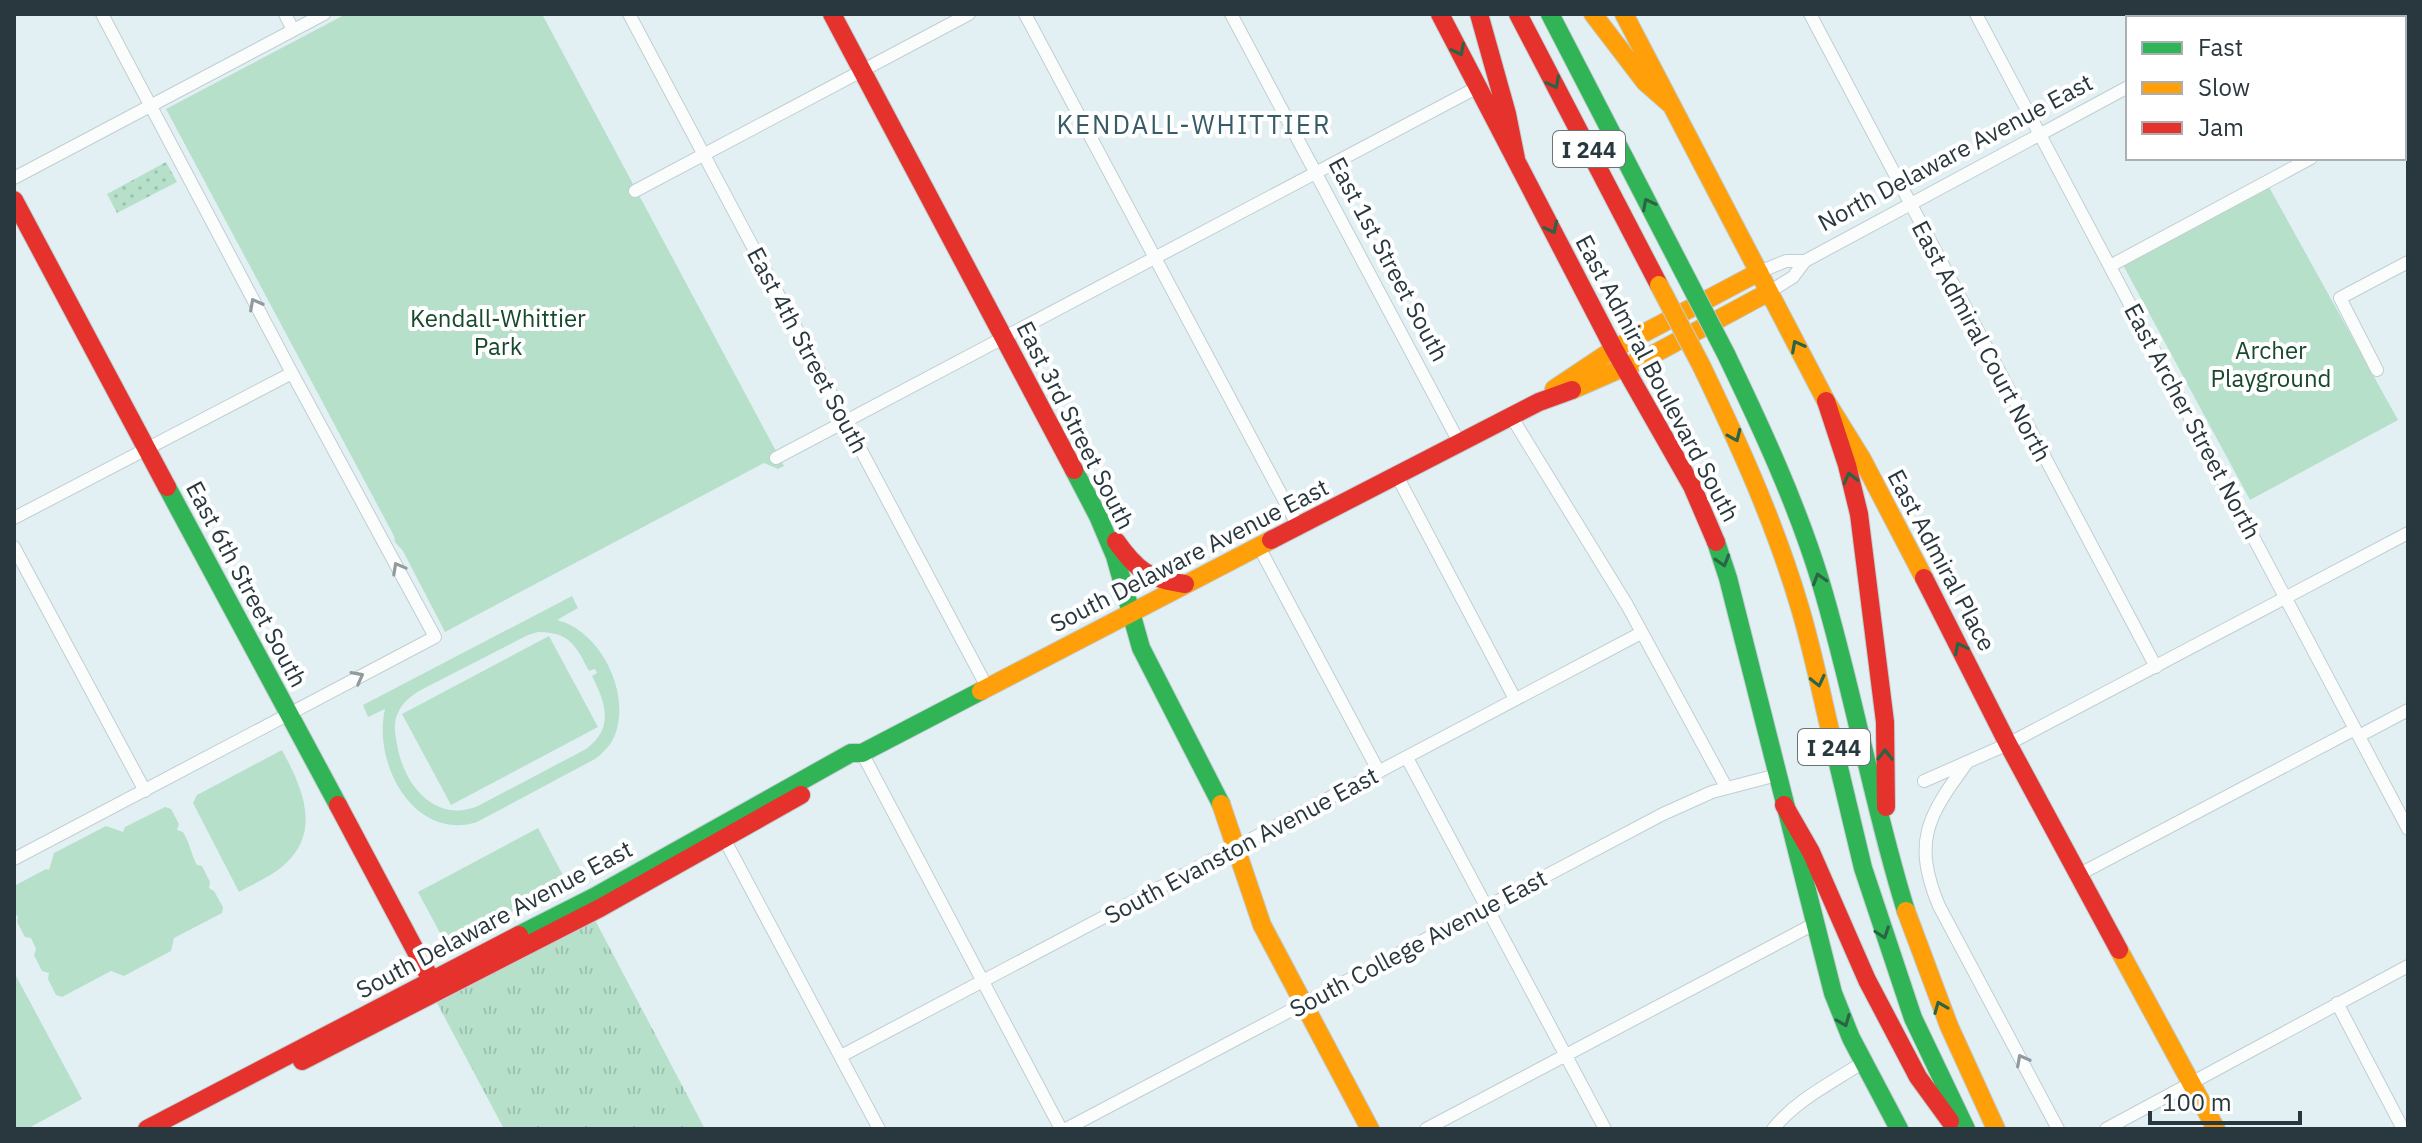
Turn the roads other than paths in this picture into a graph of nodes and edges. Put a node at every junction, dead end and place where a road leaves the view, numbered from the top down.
1 (102, 14) edge
2 (285, 14) edge
3 (324, 14) edge
4 (629, 14) edge
5 (832, 14) edge
6 (969, 14) edge
7 (1025, 14) edge
8 (1231, 14) edge
9 (1440, 14) edge
10 (1479, 14) edge
11 (1518, 14) edge
12 (1550, 14) edge
13 (1593, 14) edge
14 (1624, 14) edge
15 (1810, 14) edge
16 (1976, 14) edge
17 (293, 30) junction
18 (862, 71) junction
19 (1478, 87) junction
20 (2126, 88) edge
21 (1670, 104) junction
22 (151, 106) junction
23 (2040, 134) junction
24 (704, 155) junction
25 (1516, 159) junction
26 (2307, 160) edge
27 (1315, 172) junction
28 (14, 178) edge
29 (635, 191) dead end
30 (14, 200) edge
31 (1909, 203) junction
32 (1155, 257) junction
33 (1805, 261) junction
34 (2408, 262) edge
35 (2110, 266) junction
36 (1759, 272) junction
37 (1769, 292) junction
38 (1004, 337) junction
39 (1614, 349) junction
40 (1625, 367) junction
41 (2377, 370) dead end
42 (292, 373) junction
43 (1826, 401) junction
44 (1539, 402) junction
45 (1511, 416) junction
46 (846, 421) junction
47 (1459, 442) junction
48 (147, 448) junction
49 (776, 458) dead end
50 (1396, 474) junction
51 (1098, 516) junction
52 (14, 518) edge
53 (1298, 526) junction
54 (2408, 533) edge
55 (14, 547) edge
56 (1259, 547) junction
57 (1187, 584) junction
58 (2287, 598) junction
59 (1131, 614) junction
60 (1641, 633) junction
61 (2156, 667) junction
62 (987, 687) junction
63 (1515, 699) junction
64 (2408, 710) edge
65 (289, 714) junction
66 (2357, 733) junction
67 (2008, 744) junction
68 (862, 753) junction
69 (1407, 758) junction
70 (1966, 764) junction
71 (1379, 772) junction
72 (1777, 775) junction
73 (1924, 781) dead end
74 (1726, 787) junction
75 (145, 791) junction
76 (1784, 805) junction
77 (2408, 829) edge
78 (721, 832) junction
79 (1886, 845) junction
80 (1237, 847) junction
81 (14, 859) edge
82 (2078, 875) junction
83 (1486, 907) junction
84 (1814, 924) junction
85 (2408, 966) edge
86 (983, 980) junction
87 (434, 985) junction
88 (2337, 1003) junction
89 (1303, 1004) junction
90 (1566, 1055) junction
91 (841, 1056) junction
92 (1863, 1062) junction
93 (2191, 1082) junction
94 (147, 1129) edge
95 (173, 1129) edge
96 (879, 1129) edge
97 (1064, 1129) edge
98 (1370, 1129) edge
99 (1426, 1129) edge
100 (1605, 1129) edge
101 (1773, 1129) edge
102 (1899, 1129) edge
103 (1955, 1129) edge
104 (1966, 1129) edge
105 (1996, 1129) edge
106 (2058, 1129) edge
107 (2106, 1129) edge
108 (2216, 1129) edge
109 (2403, 1129) edge

1 - 22 street
2 - 17 street
3 - 17 street
4 - 24 street, East 4th Street South
5 - 18 main road, East 3rd Street South
6 - 18 street
7 - 32 street
8 - 27 street, East 1st Street South
9 -> 19 main road, East Admiral Boulevard South
10 - 25 main road
11 -> 104 main road, I 244, bridge
79 -> 12 main road, I 244, bridge
13 - 21 main road
14 - 21 main road, East Admiral Place
15 - 31 street, East Admiral Court North
16 - 23 street, East Archer Street North
17 - 22 street
18 - 24 street
18 - 38 main road, East 3rd Street South
19 - 25 main road, East Admiral Boulevard South
19 - 27 street
20 - 23 street, North Delaware Avenue East
21 - 36 main road, East Admiral Place
22 - 28 street
42 -> 22 street
23 - 31 street, North Delaware Avenue East
23 - 35 street, East Archer Street North
24 - 29 street
24 - 46 street, East 4th Street South
25 -> 39 main road, East Admiral Boulevard South
26 - 35 street
27 - 32 street
27 - 47 street, East 1st Street South
30 - 48 main road, East 6th Street South
31 - 33 street, North Delaware Avenue East
31 - 61 street, East Admiral Court North
32 - 38 street
32 - 53 street
33 - 36 street, North Delaware Avenue East
33 - 37 street, North Delaware Avenue East
34 - 41 street
35 - 58 street, East Archer Street North
36 - 37 main road, East Admiral Place
36 - 39 main road, North Delaware Avenue East
37 - 40 main road, North Delaware Avenue East
43 -> 37 main road, East Admiral Place
38 - 46 street
38 - 51 main road, East 3rd Street South
39 - 40 main road, East Admiral Boulevard South
39 - 44 main road, South Delaware Avenue East
40 - 44 main road, South Delaware Avenue East
40 -> 72 main road, East Admiral Boulevard South
42 - 48 street
65 -> 42 street
67 -> 43 main road, East Admiral Place
79 -> 43 main road
44 - 45 main road, South Delaware Avenue East
45 - 47 main road, South Delaware Avenue East
45 - 60 street
46 - 49 street
46 - 62 street, East 4th Street South
47 - 50 main road, South Delaware Avenue East
48 - 52 street
48 - 65 main road, East 6th Street South
50 - 53 main road, South Delaware Avenue East
50 - 63 street
51 - 57 main road
51 - 59 main road, East 3rd Street South
53 - 56 main road, South Delaware Avenue East
54 - 58 street
55 - 75 street
56 - 57 main road, South Delaware Avenue East
56 - 71 street
57 - 59 main road, South Delaware Avenue East
58 - 61 street
58 - 66 street, East Archer Street North
59 - 62 main road, South Delaware Avenue East
59 - 80 main road, East 3rd Street South
60 - 63 street, South Evanston Avenue East
60 - 74 street
61 - 67 street
62 - 68 main road, South Delaware Avenue East
63 - 69 street, South Evanston Avenue East
64 - 66 street
65 - 75 street
65 - 87 main road, East 6th Street South
66 - 77 street, East Archer Street North
66 - 82 street
67 - 70 street
67 - 82 main road, East Admiral Place
68 - 78 main road, South Delaware Avenue East
68 - 86 street
69 - 71 street, South Evanston Avenue East
69 - 83 street
70 - 73 street
106 -> 70 street
71 - 80 street, South Evanston Avenue East
72 - 74 street, South College Avenue East
72 - 76 main road, East Admiral Boulevard South
74 - 83 street, South College Avenue East
75 - 81 street
76 - 84 main road, East Admiral Boulevard South
76 - 103 main road
78 - 87 main road, South Delaware Avenue East
78 - 91 street
105 -> 79 main road, I 244
80 - 86 street, South Evanston Avenue East
80 - 89 main road, East 3rd Street South
82 - 93 main road, East Admiral Place
83 - 89 street, South College Avenue East
83 - 90 street
84 - 90 street
84 -> 92 main road
85 - 88 street
86 - 91 street, South Evanston Avenue East
86 - 97 street
87 - 94 main road, South Delaware Avenue East
87 - 95 main road, South Delaware Avenue East
88 - 93 street
88 - 109 street
89 - 97 street, South College Avenue East
89 - 98 main road, East 3rd Street South
90 - 99 street
90 - 100 street
91 - 96 street
92 - 101 street
92 - 102 main road
93 - 107 street
93 - 108 main road, East Admiral Place

